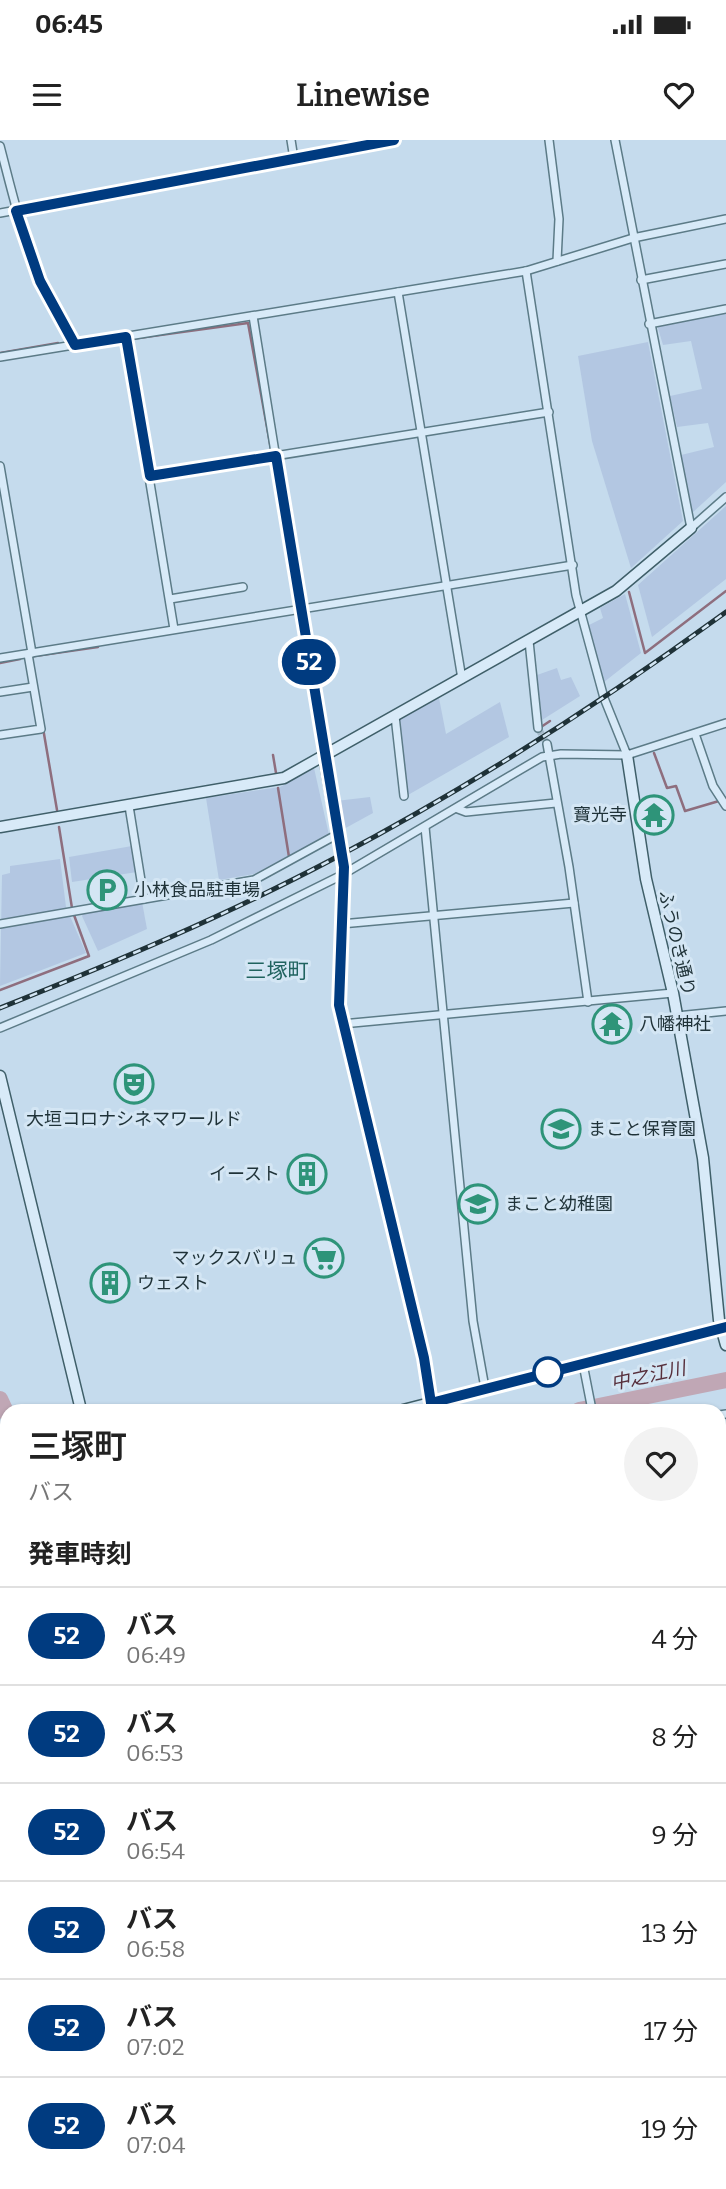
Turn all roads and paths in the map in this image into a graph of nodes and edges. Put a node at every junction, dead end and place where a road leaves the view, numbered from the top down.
1 (290, 140) edge
2 (394, 140) edge
3 (549, 140) edge
4 (615, 140) edge
5 (0, 146) edge
6 (294, 159) junction
7 (16, 211) junction
8 (0, 213) edge
9 (726, 219) edge
10 (633, 238) junction
11 (557, 261) junction
12 (726, 264) edge
13 (526, 271) junction
14 (641, 280) junction
15 (398, 292) junction
16 (726, 309) edge
17 (253, 316) junction
18 (649, 324) junction
19 (126, 337) junction
20 (75, 345) junction
21 (0, 357) edge
22 (549, 412) junction
23 (421, 432) junction
24 (276, 456) junction
25 (0, 466) edge
26 (150, 476) junction
27 (726, 496) edge
28 (3, 501) edge
29 (691, 528) junction
30 (573, 565) junction
31 (446, 585) junction
32 (243, 587) dead end
33 (170, 599) junction
34 (300, 610) junction
35 (581, 612) junction
36 (174, 629) junction
37 (529, 642) junction
38 (30, 654) junction
39 (0, 659) edge
40 (462, 680) junction
41 (33, 687) junction
42 (0, 692) edge
43 (395, 716) junction
44 (726, 723) edge
45 (538, 728) tunnel mouth
46 (695, 734) junction
47 (0, 735) edge
48 (547, 744) tunnel mouth
49 (627, 755) junction
50 (324, 756) junction
51 (548, 756) junction
52 (404, 796) dead end
53 (556, 803) junction
54 (129, 806) junction
55 (726, 806) edge
56 (458, 809) junction
57 (0, 827) edge
58 (425, 827) junction
59 (338, 834) junction
60 (342, 875) junction
61 (145, 899) junction
62 (574, 903) junction
63 (435, 915) junction
64 (0, 923) edge
65 (341, 924) junction
66 (673, 993) junction
67 (588, 1002) junction
68 (726, 1011) edge
69 (443, 1016) junction
70 (677, 1016) junction
71 (342, 1024) junction
72 (0, 1028) edge
73 (0, 1076) edge
74 (724, 1327) edge
75 (726, 1345) edge
76 (583, 1364) junction
77 (485, 1388) junction
78 (80, 1404) edge
79 (432, 1404) edge
80 (440, 1404) edge
81 (591, 1404) edge

1 - 6 street
2 - 6 street
3 - 11 street
4 - 10 street
5 - 7 street
6 - 7 street
7 - 8 street
7 - 20 street
9 - 10 street
10 - 11 street
10 - 14 street
11 - 13 street
12 - 14 street
13 - 15 street
13 - 22 street
14 - 18 street
15 - 17 street
15 - 23 street
16 - 18 street
17 - 19 street
17 - 24 street
18 - 29 street
19 - 20 street
19 - 26 street
20 - 21 street
22 - 23 street
22 - 30 street
23 - 24 street
23 - 31 street
24 - 26 street
24 - 34 street
25 - 28 street
26 - 33 street
27 - 29 street
28 - 38 street
29 - 35 street
30 - 31 street
30 - 35 street
31 - 34 street
31 - 40 street
32 - 33 street
33 - 36 street
34 - 36 street
34 - 50 street
35 - 37 street
35 - 49 street
36 - 38 street
37 - 40 street
37 - 45 street
38 - 39 street
38 - 41 street
40 - 43 street
41 - 42 street
41 - 47 street
43 - 50 street
43 - 52 street
44 - 46 street
46 - 49 street
46 - 55 street
48 - 51 street
49 - 51 street
49 - 66 street, ふうのき通り
50 - 54 street
50 - 59 street
51 - 53 street
51 - 56 street
53 - 56 street
53 - 62 street
54 - 57 street
54 - 61 street
56 - 58 street
58 - 60 street
58 - 63 street
59 - 60 street
59 - 61 street
60 - 65 street
60 - 72 street
61 - 64 street
62 - 63 street
62 - 67 street
63 - 65 street
63 - 69 street
65 - 71 street
66 - 67 street
66 - 70 street, ふうのき通り
67 - 69 street
68 - 70 street
69 - 71 street
69 - 77 street
70 - 74 street, ふうのき通り
71 - 79 street
73 - 78 street
74 - 75 street, ふうのき通り
74 - 76 street
76 - 77 street
76 - 81 street
77 - 80 street

